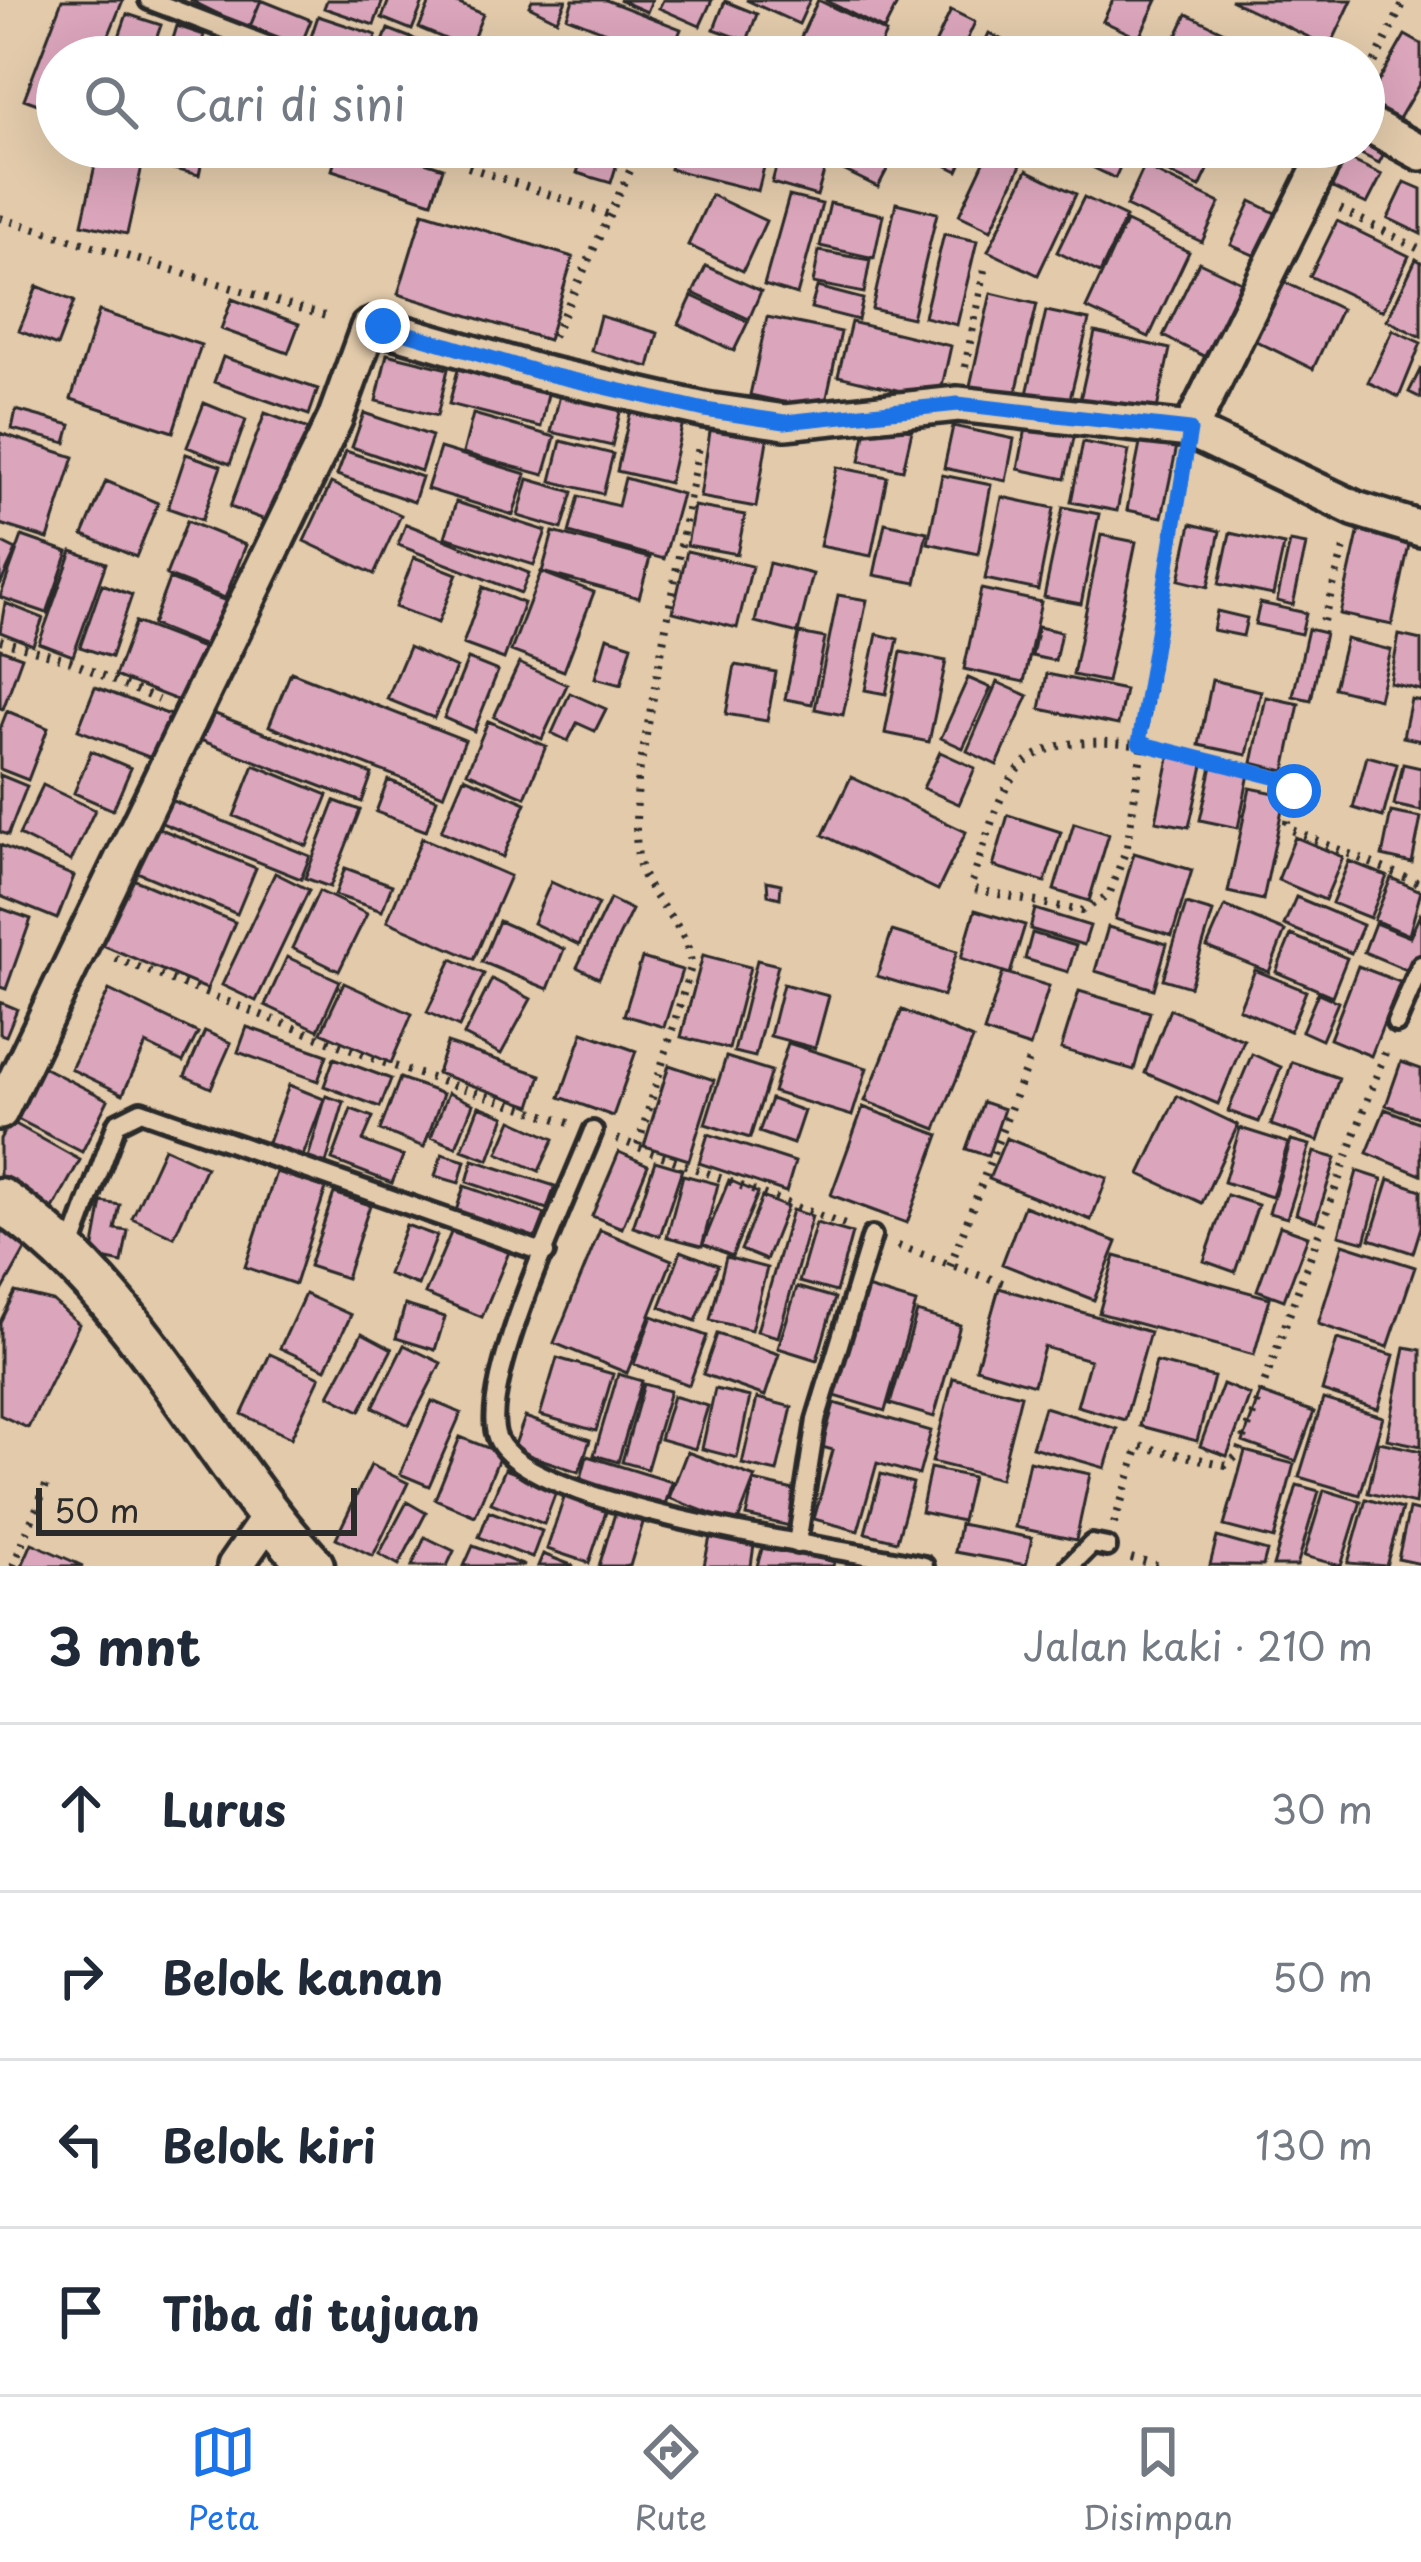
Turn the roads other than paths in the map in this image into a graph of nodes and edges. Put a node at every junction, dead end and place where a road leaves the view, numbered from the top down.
1 (148, 0) edge
2 (243, 36) edge
3 (1385, 133) edge
4 (1421, 153) edge
5 (1319, 168) edge
6 (1190, 430) junction
7 (1421, 530) edge
8 (1421, 965) edge
9 (1396, 1024) road end
10 (0, 1112) edge
11 (592, 1131) road end
12 (0, 1200) edge
13 (872, 1236) road end
14 (545, 1253) junction
15 (68, 1258) junction
16 (271, 1514) junction
17 (797, 1544) junction
18 (1107, 1547) road end
19 (236, 1566) edge
20 (312, 1566) edge
21 (924, 1566) edge
22 (1070, 1566) edge

1 - 2 lane
3 - 4 street
5 - 6 street
6 - 7 street
6 - 10 street
8 - 9 lane
11 - 14 lane
12 - 15 street
13 - 17 lane
14 - 15 lane
14 - 17 lane
15 - 16 street
16 - 19 street
16 - 20 street
17 - 21 lane
18 - 22 lane

